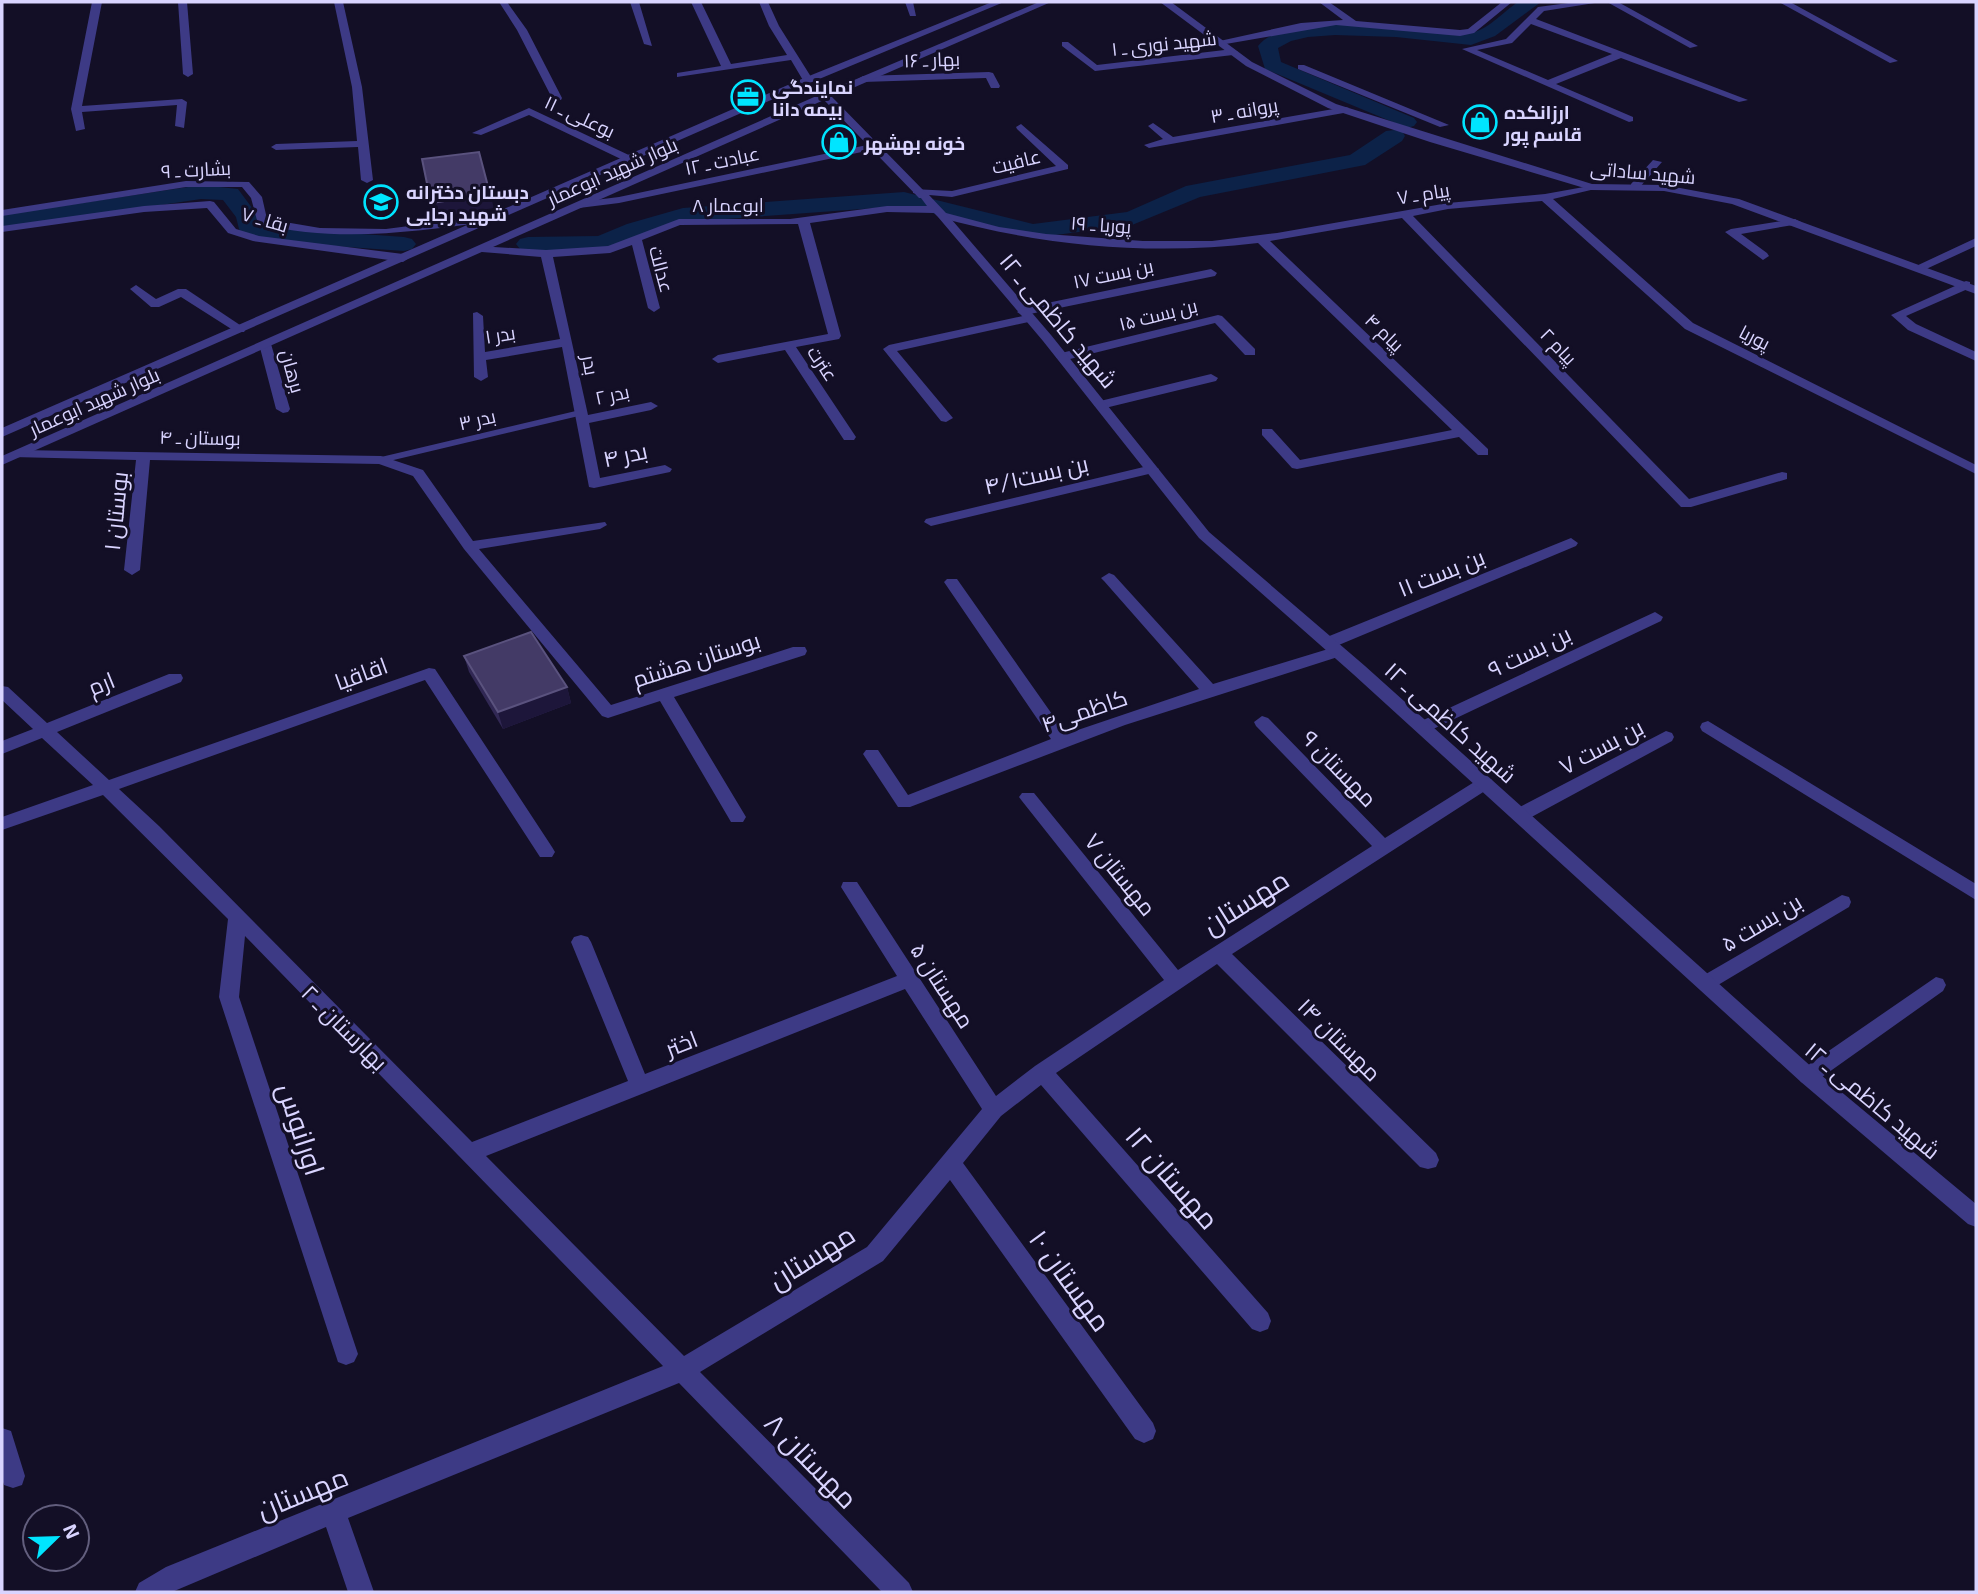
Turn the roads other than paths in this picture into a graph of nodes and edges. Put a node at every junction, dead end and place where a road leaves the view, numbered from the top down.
1 (97, 2) edge
2 (183, 2) edge
3 (338, 2) edge
4 (503, 2) edge
5 (634, 2) edge
6 (696, 2) edge
7 (764, 2) edge
8 (909, 2) edge
9 (999, 2) edge
10 (1045, 2) edge
11 (1164, 2) edge
12 (1323, 2) edge
13 (1507, 2) edge
14 (1596, 2) edge
15 (1612, 2) edge
16 (1784, 2) edge
17 (913, 14) dead end
18 (1530, 20) junction
19 (1352, 22) junction
20 (1220, 42) junction
21 (649, 44) dead end
22 (1065, 44) dead end
23 (1693, 47) dead end
24 (1233, 52) junction
25 (1621, 54) junction
26 (793, 57) junction
27 (1894, 61) dead end
28 (727, 67) junction
29 (1301, 67) dead end
30 (188, 75) dead end
31 (681, 75) dead end
32 (863, 79) junction
33 (808, 80) junction
34 (1547, 84) junction
35 (995, 86) dead end
36 (825, 96) junction
37 (557, 98) dead end
38 (1744, 100) dead end
39 (76, 109) junction
40 (1345, 110) junction
41 (1629, 119) dead end
42 (180, 126) dead end
43 (1153, 126) dead end
44 (1021, 127) dead end
45 (80, 129) dead end
46 (477, 133) dead end
47 (1420, 135) junction
48 (1171, 141) junction
49 (363, 144) junction
50 (1149, 145) dead end
51 (276, 147) dead end
52 (872, 147) junction
53 (629, 159) junction
54 (1657, 162) dead end
55 (367, 180) dead end
56 (1635, 186) junction
57 (1591, 187) junction
58 (920, 194) junction
59 (1545, 197) junction
60 (579, 205) junction
61 (939, 212) junction
62 (2, 213) edge
63 (1405, 214) junction
64 (493, 218) junction
65 (803, 220) junction
66 (1795, 222) junction
67 (2, 229) edge
68 (636, 239) junction
69 (1261, 239) junction
70 (1976, 242) edge
71 (482, 248) junction
72 (546, 254) junction
73 (1763, 256) dead end
74 (403, 258) junction
75 (1920, 267) junction
76 (1211, 273) dead end
77 (1971, 288) edge
78 (136, 289) dead end
79 (654, 308) dead end
80 (1026, 315) junction
81 (477, 316) dead end
82 (240, 329) junction
83 (568, 342) junction
84 (265, 344) junction
85 (788, 345) junction
86 (1251, 352) dead end
87 (479, 357) junction
88 (1976, 357) edge
89 (1062, 358) junction
90 (718, 359) dead end
91 (481, 377) dead end
92 (1212, 379) dead end
93 (1101, 405) junction
94 (651, 406) dead end
95 (283, 409) dead end
96 (581, 417) junction
97 (946, 418) dead end
98 (1267, 432) dead end
99 (1462, 432) junction
100 (2, 433) edge
101 (849, 437) dead end
102 (1483, 452) dead end
103 (18, 454) junction
104 (143, 456) junction
105 (381, 460) junction
106 (2, 461) edge
107 (665, 469) dead end
108 (1152, 469) junction
109 (1976, 470) edge
110 (1782, 476) dead end
111 (594, 484) joint
112 (931, 522) dead end
113 (600, 525) dead end
114 (1572, 543) dead end
115 (469, 546) junction
116 (132, 570) dead end
117 (1109, 578) dead end
118 (952, 582) dead end
119 (1655, 617) dead end
120 (1333, 647) junction
121 (799, 651) dead end
122 (175, 678) dead end
123 (1209, 690) junction
124 (2, 691) edge
125 (663, 693) junction
126 (608, 712) joint
127 (1262, 722) dead end
128 (1423, 727) junction
129 (1708, 727) dead end
130 (44, 730) junction
131 (1665, 737) dead end
132 (1063, 743) junction
133 (2, 748) edge
134 (872, 754) dead end
135 (1485, 783) junction
136 (106, 787) junction
137 (1028, 797) dead end
138 (1520, 815) junction
139 (737, 817) dead end
140 (2, 824) edge
141 (1384, 848) junction
142 (546, 852) dead end
143 (850, 887) dead end
144 (1976, 893) edge
145 (1842, 902) dead end
146 (237, 919) junction
147 (581, 942) dead end
148 (1218, 953) junction
149 (910, 979) junction
150 (1176, 981) junction
151 (1706, 983) junction
152 (1936, 985) dead end
153 (1042, 1072) junction
154 (1808, 1076) junction
155 (640, 1086) junction
156 (994, 1110) junction
157 (469, 1153) junction
158 (1428, 1160) dead end
159 (950, 1163) junction
160 (1973, 1210) edge
161 (1260, 1321) dead end
162 (346, 1354) dead end
163 (682, 1370) junction
164 (1144, 1431) dead end
165 (2, 1440) edge
166 (13, 1476) dead end
167 (333, 1511) junction
168 (148, 1592) edge
169 (361, 1592) edge
170 (900, 1592) edge

1 - 39 street
2 - 30 street
3 - 49 street
4 - 37 street
5 - 21 street
6 - 28 street
7 - 26 street
8 - 17 street
9 - 33 street, بلوار شهید ابوعمار
10 - 32 street, بلوار شهید ابوعمار
11 - 20 street, شهید ساداتی
12 - 19 street
13 - 19 street
14 - 18 street
15 - 23 street
16 - 27 street
18 - 25 street
18 - 34 street
19 - 20 street
20 - 24 street, شهید ساداتی
22 - 24 street, شهید نوری ـ ۱
24 - 40 street, شهید ساداتی
25 - 34 street
25 - 38 street
26 - 28 street
26 - 33 street
28 - 31 street
29 - 47 street
32 - 35 street, بهار ـ ۱۶
32 - 36 street, بلوار شهید ابوعمار
33 - 53 street, بلوار شهید ابوعمار
34 - 41 street
36 - 52 street, شهید کاظمی ـ ۱۲
36 - 60 street, بلوار شهید ابوعمار
39 - 42 street
39 - 45 street
40 - 47 street, شهید ساداتی
40 - 48 street, پروانه ـ ۳
43 - 48 street
44 - 58 street, عافیت
46 - 53 street, بوعلی ـ ۱۱
47 - 57 street, شهید ساداتی
48 - 50 street, پروانه ـ ۳
49 - 51 street
49 - 55 street
52 - 58 street, شهید کاظمی ـ ۱۲
52 - 60 street, عبادت ـ ۱۲
53 - 64 street, بلوار شهید ابوعمار
54 - 56 street
56 - 57 street, شهید ساداتی
56 - 66 street, شهید ساداتی
57 - 59 street, پیام ـ ۷
58 - 61 street, شهید کاظمی ـ ۱۲
59 - 63 street, پیام ـ ۷
59 - 109 street, پوریا
60 - 71 street, بلوار شهید ابوعمار
61 - 65 street, ابوعمار ۸
61 - 69 street, پوریا ـ ۱۹
61 - 80 street, شهید کاظمی ـ ۱۲
62 - 64 street, بشارت ـ ۹
63 - 69 street, پیام ـ ۷
63 - 110 street, پیام ۲
64 - 74 street, بلوار شهید ابوعمار
65 - 68 street, ابوعمار ۸
65 - 85 street, عترت
66 - 73 street
66 - 75 street, شهید ساداتی
67 - 74 street, بقا ـ ۷
68 - 72 street, ابوعمار ۸
68 - 79 street, عدالت
69 - 99 street, پیام ۴
70 - 75 street
71 - 72 street, ابوعمار ۸
71 - 84 street, بلوار شهید ابوعمار
72 - 83 street, بدر
74 - 82 street, بلوار شهید ابوعمار
75 - 77 street, شهید ساداتی
76 - 80 street, بن بست ۱۷
77 - 88 street
78 - 82 street
80 - 89 street, شهید کاظمی ـ ۱۲
80 - 97 street, بن بست ۱۷
81 - 87 street, بدر ۱
82 - 100 street, بلوار شهید ابوعمار
83 - 87 street, بدر ۱
83 - 96 street, بدر
84 - 95 street, برهان
84 - 103 street, بلوار شهید ابوعمار
85 - 90 street
85 - 101 street, عترت
86 - 89 street, بن بست ۱۵
87 - 91 street
89 - 93 street, شهید کاظمی ـ ۱۲
92 - 93 street
93 - 108 street, شهید کاظمی ـ ۱۲
94 - 96 street, بدر ۲
96 - 105 lane, بدر ۳
96 - 111 street, بدر
98 - 99 street
99 - 102 street, پیام ۴
103 - 104 street, بوستان ـ ۴
103 - 106 street, بلوار شهید ابوعمار
104 - 105 street, بوستان ـ ۴
104 - 116 street, بوستان ۱
105 - 115 street, بوستان ـ ۴
107 - 111 street, بدر ۴
108 - 112 street, بن بست۴/۱
108 - 120 street, شهید کاظمی ـ ۱۲
113 - 115 street
114 - 120 street, بن بست ۱۱
115 - 126 street, بوستان ـ ۴
117 - 123 street
118 - 132 street
119 - 128 street, بن بست ۹
120 - 123 street, کاظمی۴
120 - 128 street, شهید کاظمی ـ ۱۲
121 - 125 street, بوستان هشتم
122 - 130 street, ارم
123 - 132 street, کاظمی۴
124 - 130 street, بهارستان ـ ۲
125 - 126 street, بوستان هشتم
125 - 139 street
127 - 141 street, مهستان ۹
128 - 135 street, شهید کاظمی ـ ۱۲
129 - 144 street
130 - 133 street, ارم
130 - 136 street, بهارستان ـ ۲
131 - 138 street, بن بست ۷
132 - 134 street, کاظمی۴
135 - 138 street, شهید کاظمی ـ ۱۲
135 - 141 street, مهستان
136 - 140 street
136 - 142 street, اقاقیا
136 - 146 street, بهارستان ـ ۲
137 - 150 street, مهستان ۷
138 - 151 street, شهید کاظمی ـ ۱۲
141 - 148 street, مهستان
143 - 149 street, مهستان ۵
145 - 151 street, بن بست ۵
146 - 157 street, بهارستان ـ ۲
146 - 162 street, اورانوس
147 - 155 street
148 - 150 street, مهستان
148 - 158 street, مهستان ۱۴
149 - 155 street, اختر
149 - 156 street, مهستان ۵
150 - 153 street, مهستان
151 - 154 street, شهید کاظمی ـ ۱۲
152 - 154 street
153 - 156 street, مهستان
153 - 161 street, مهستان ۱۲
154 - 160 street, شهید کاظمی ـ ۱۲
155 - 157 street, اختر
156 - 159 street, مهستان
157 - 163 street, بهارستان ـ ۲
159 - 163 street, مهستان
159 - 164 street, مهستان ۱۰
163 - 167 street, مهستان
163 - 170 street, مهستان ۸
165 - 166 street
167 - 168 street, مهستان
167 - 169 street

